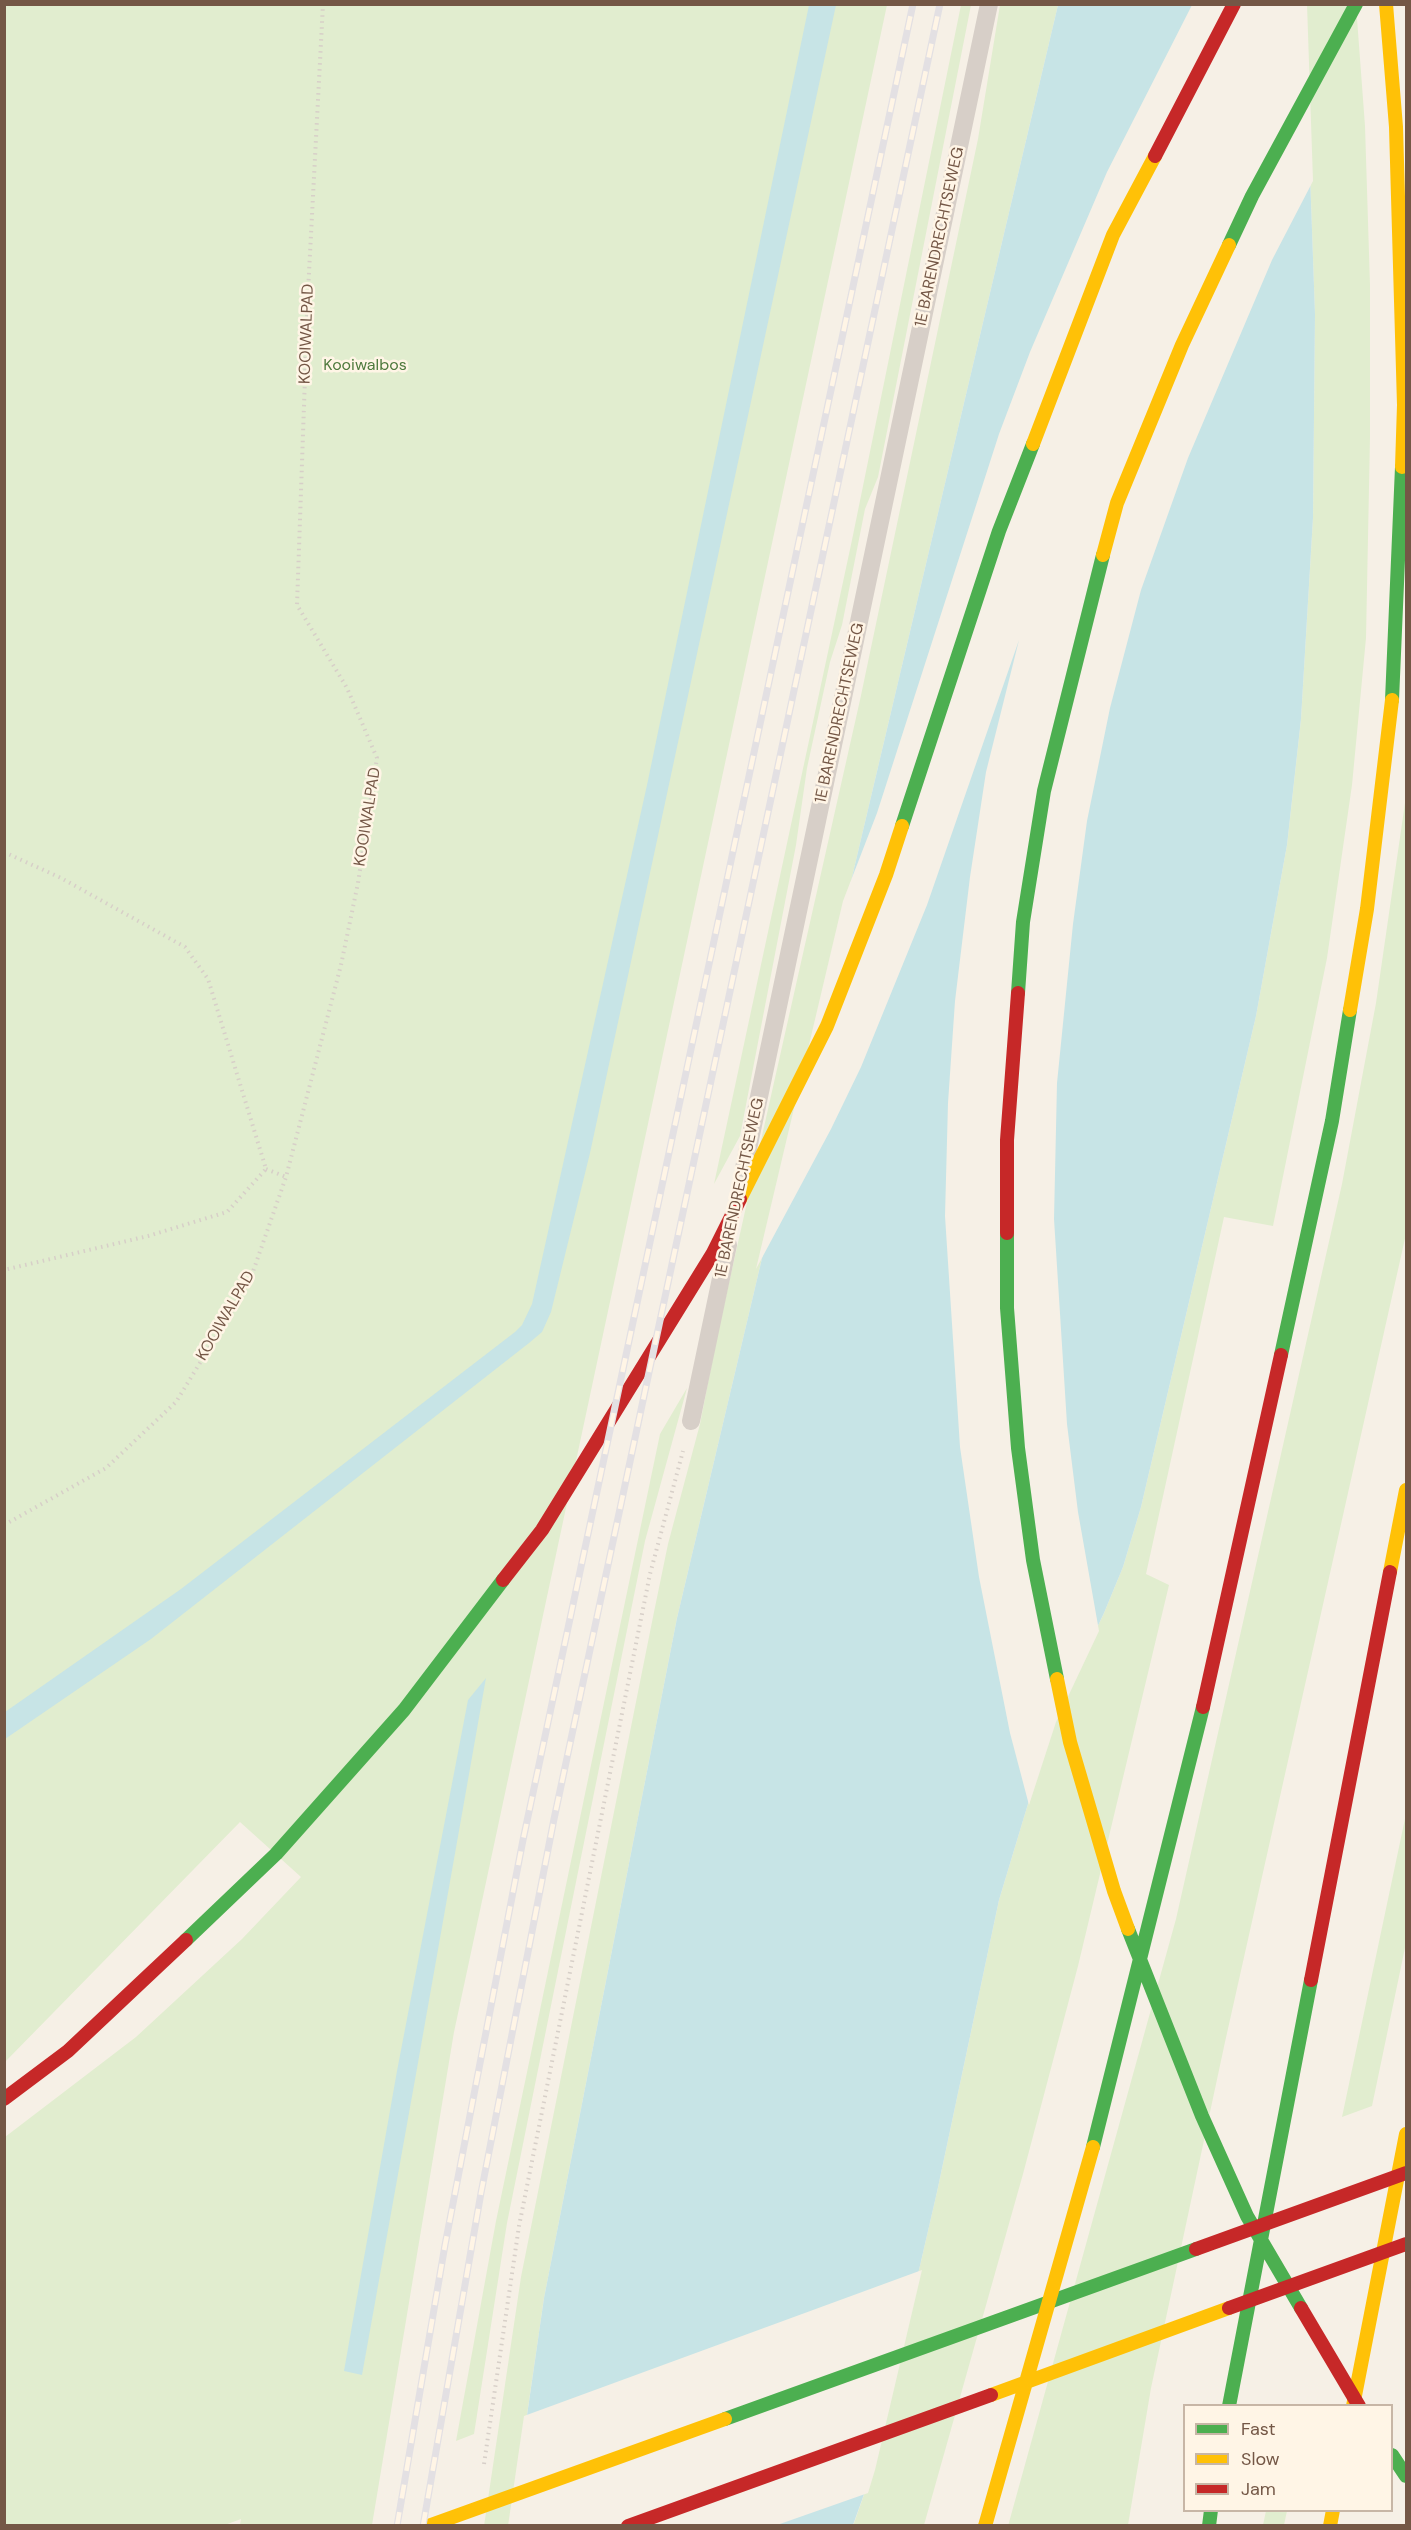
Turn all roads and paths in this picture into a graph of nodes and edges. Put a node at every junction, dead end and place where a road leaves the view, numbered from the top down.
1 (323, 4) edge
2 (989, 4) edge
3 (1234, 4) edge
4 (1356, 4) edge
5 (1386, 4) edge
6 (4, 852) edge
7 (266, 1169) junction
8 (286, 1177) junction
9 (4, 1270) edge
10 (691, 1421) joint
11 (1407, 1490) edge
12 (4, 1525) edge
13 (4, 2100) edge
14 (1407, 2134) edge
15 (1407, 2173) edge
16 (1407, 2244) edge
17 (1229, 2404) edge
18 (1353, 2404) edge
19 (1358, 2404) edge
20 (1393, 2456) edge
21 (483, 2468) dead end
22 (1407, 2476) edge
23 (428, 2526) edge
24 (628, 2526) edge
25 (985, 2526) edge

1 - 8 path, KOOIWALPAD
2 - 10 lane, 1E BARENDRECHTSEWEG
3 - 13 highway
4 - 19 highway
5 - 25 highway
6 - 7 path
7 - 8 path
7 - 9 path
8 - 12 path, KOOIWALPAD
10 - 21 path
11 - 17 highway
14 - 18 highway
15 - 23 highway
16 - 24 highway
20 - 22 highway

